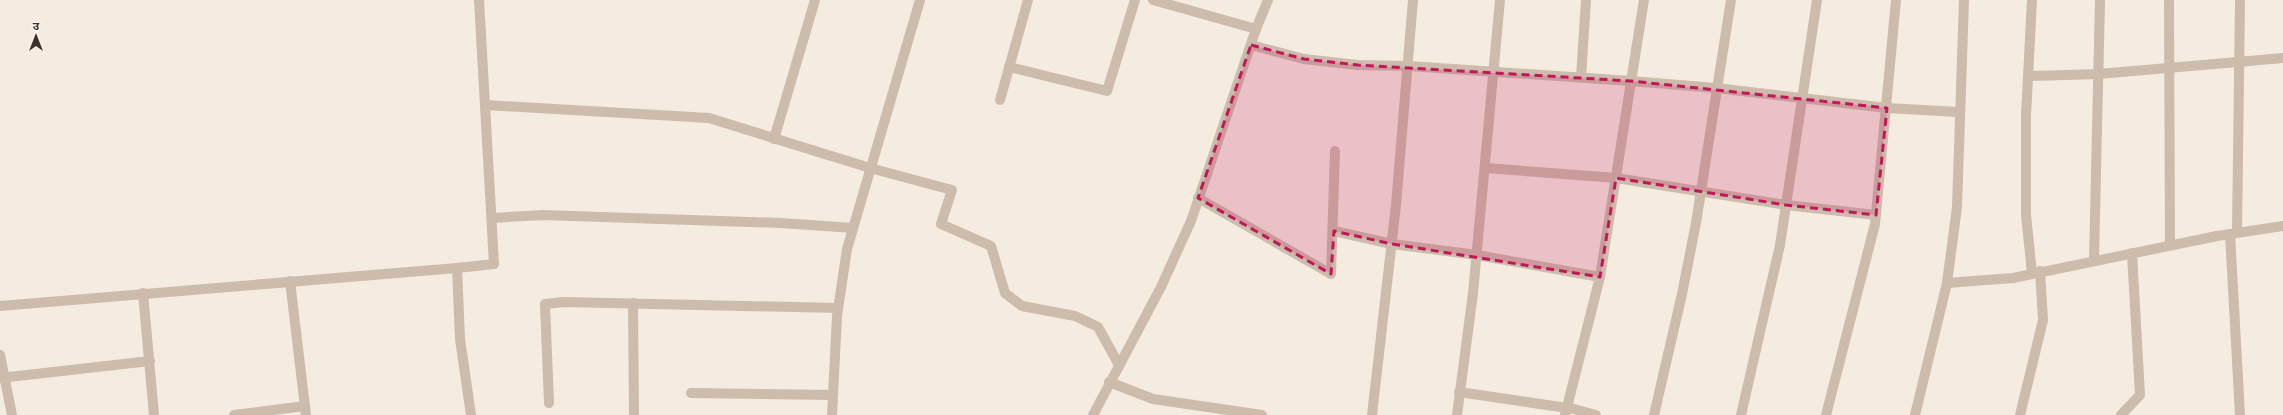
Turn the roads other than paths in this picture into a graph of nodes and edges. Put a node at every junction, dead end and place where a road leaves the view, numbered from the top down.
1 (479, 0) edge
2 (815, 0) edge
3 (920, 0) edge
4 (1028, 0) edge
5 (1135, 0) edge
6 (1153, 0) edge
7 (1268, 0) edge
8 (1413, 0) edge
9 (1500, 0) edge
10 (1586, 0) edge
11 (1644, 0) edge
12 (1731, 0) edge
13 (1817, 0) edge
14 (1896, 0) edge
15 (1964, 0) edge
16 (2032, 0) edge
17 (2100, 0) edge
18 (2169, 0) edge
19 (2240, 0) edge
20 (1256, 29) junction
21 (1251, 45) junction
22 (2283, 58) edge
23 (2240, 61) junction
24 (1009, 66) junction
25 (1409, 66) junction
26 (2168, 67) junction
27 (1494, 72) junction
28 (2099, 74) junction
29 (2028, 76) junction
30 (1581, 77) junction
31 (1631, 80) junction
32 (1716, 88) junction
33 (1803, 98) junction
34 (1000, 100) dead end
35 (486, 105) junction
36 (1887, 108) junction
37 (1959, 112) junction
38 (774, 139) junction
39 (1335, 151) dead end
40 (870, 168) junction
41 (1486, 168) junction
42 (1616, 178) junction
43 (1701, 192) junction
44 (1198, 198) junction
45 (1786, 205) junction
46 (1876, 216) junction
47 (492, 218) junction
48 (2283, 226) edge
49 (853, 228) junction
50 (1334, 231) junction
51 (2233, 234) junction
52 (1392, 244) junction
53 (2170, 245) junction
54 (2132, 253) junction
55 (1477, 255) junction
56 (2094, 260) junction
57 (457, 268) junction
58 (2036, 272) junction
59 (1600, 276) junction
60 (290, 281) junction
61 (1947, 283) junction
62 (143, 293) junction
63 (633, 303) junction
64 (0, 306) edge
65 (838, 308) junction
66 (0, 355) edge
67 (150, 361) junction
68 (1119, 365) junction
69 (2, 378) edge
70 (1109, 382) junction
71 (1459, 392) junction
72 (691, 393) dead end
73 (833, 395) junction
74 (549, 403) dead end
75 (305, 411) edge
76 (1566, 411) edge
77 (12, 415) edge
78 (154, 415) edge
79 (234, 415) edge
80 (471, 415) edge
81 (634, 415) edge
82 (832, 415) edge
83 (1093, 415) edge
84 (1262, 415) edge
85 (1372, 415) edge
86 (1457, 415) edge
87 (1596, 415) edge
88 (1654, 415) edge
89 (1741, 415) edge
90 (1826, 415) edge
91 (1915, 415) edge
92 (2020, 415) edge
93 (2121, 415) edge
94 (2240, 415) edge

1 - 35 street
2 - 38 street
3 - 40 street
4 - 24 street
5 - 24 street
6 - 20 street
7 - 20 street
8 - 25 street
9 - 27 street
10 - 30 street
11 - 31 street
12 - 32 street
13 - 33 street
14 - 36 street
15 - 37 street
16 - 29 street
17 - 28 street
18 - 26 street
19 - 23 street
20 - 21 street
21 - 25 street
21 - 44 street
22 - 23 street
23 - 26 street
23 - 51 street
24 - 34 street
25 - 27 street
25 - 52 street
26 - 28 street
26 - 53 street
27 - 30 street
27 - 41 street
28 - 29 street
28 - 56 street
29 - 58 street
30 - 31 street
31 - 32 street
31 - 42 street
32 - 33 street
32 - 43 street
33 - 36 street
33 - 45 street
35 - 38 street
35 - 47 street
36 - 37 street
36 - 46 street
37 - 61 street
38 - 40 street
39 - 50 street
40 - 49 street
40 - 68 street
41 - 42 street
41 - 55 street
42 - 43 street
42 - 59 street
43 - 45 street
43 - 88 street
44 - 50 street
44 - 68 street
45 - 46 street
45 - 89 street
46 - 90 street
47 - 49 street
47 - 57 street
48 - 51 street
49 - 65 street
50 - 52 street
51 - 53 street
51 - 94 street
52 - 55 street
52 - 85 street
53 - 54 street
54 - 56 street
54 - 93 street
55 - 59 street
55 - 71 street
56 - 58 street
57 - 60 street
57 - 80 street
58 - 61 street
58 - 92 street
59 - 76 street
60 - 62 street
60 - 75 street
61 - 91 street
62 - 64 street
62 - 67 street
63 - 65 street
63 - 74 street
63 - 81 street
65 - 73 street
66 - 69 street
67 - 69 street
67 - 78 street
68 - 70 street
69 - 77 street
70 - 83 street
70 - 84 street
71 - 76 street
71 - 86 street
72 - 73 street
73 - 82 street
75 - 79 street
76 - 87 street

